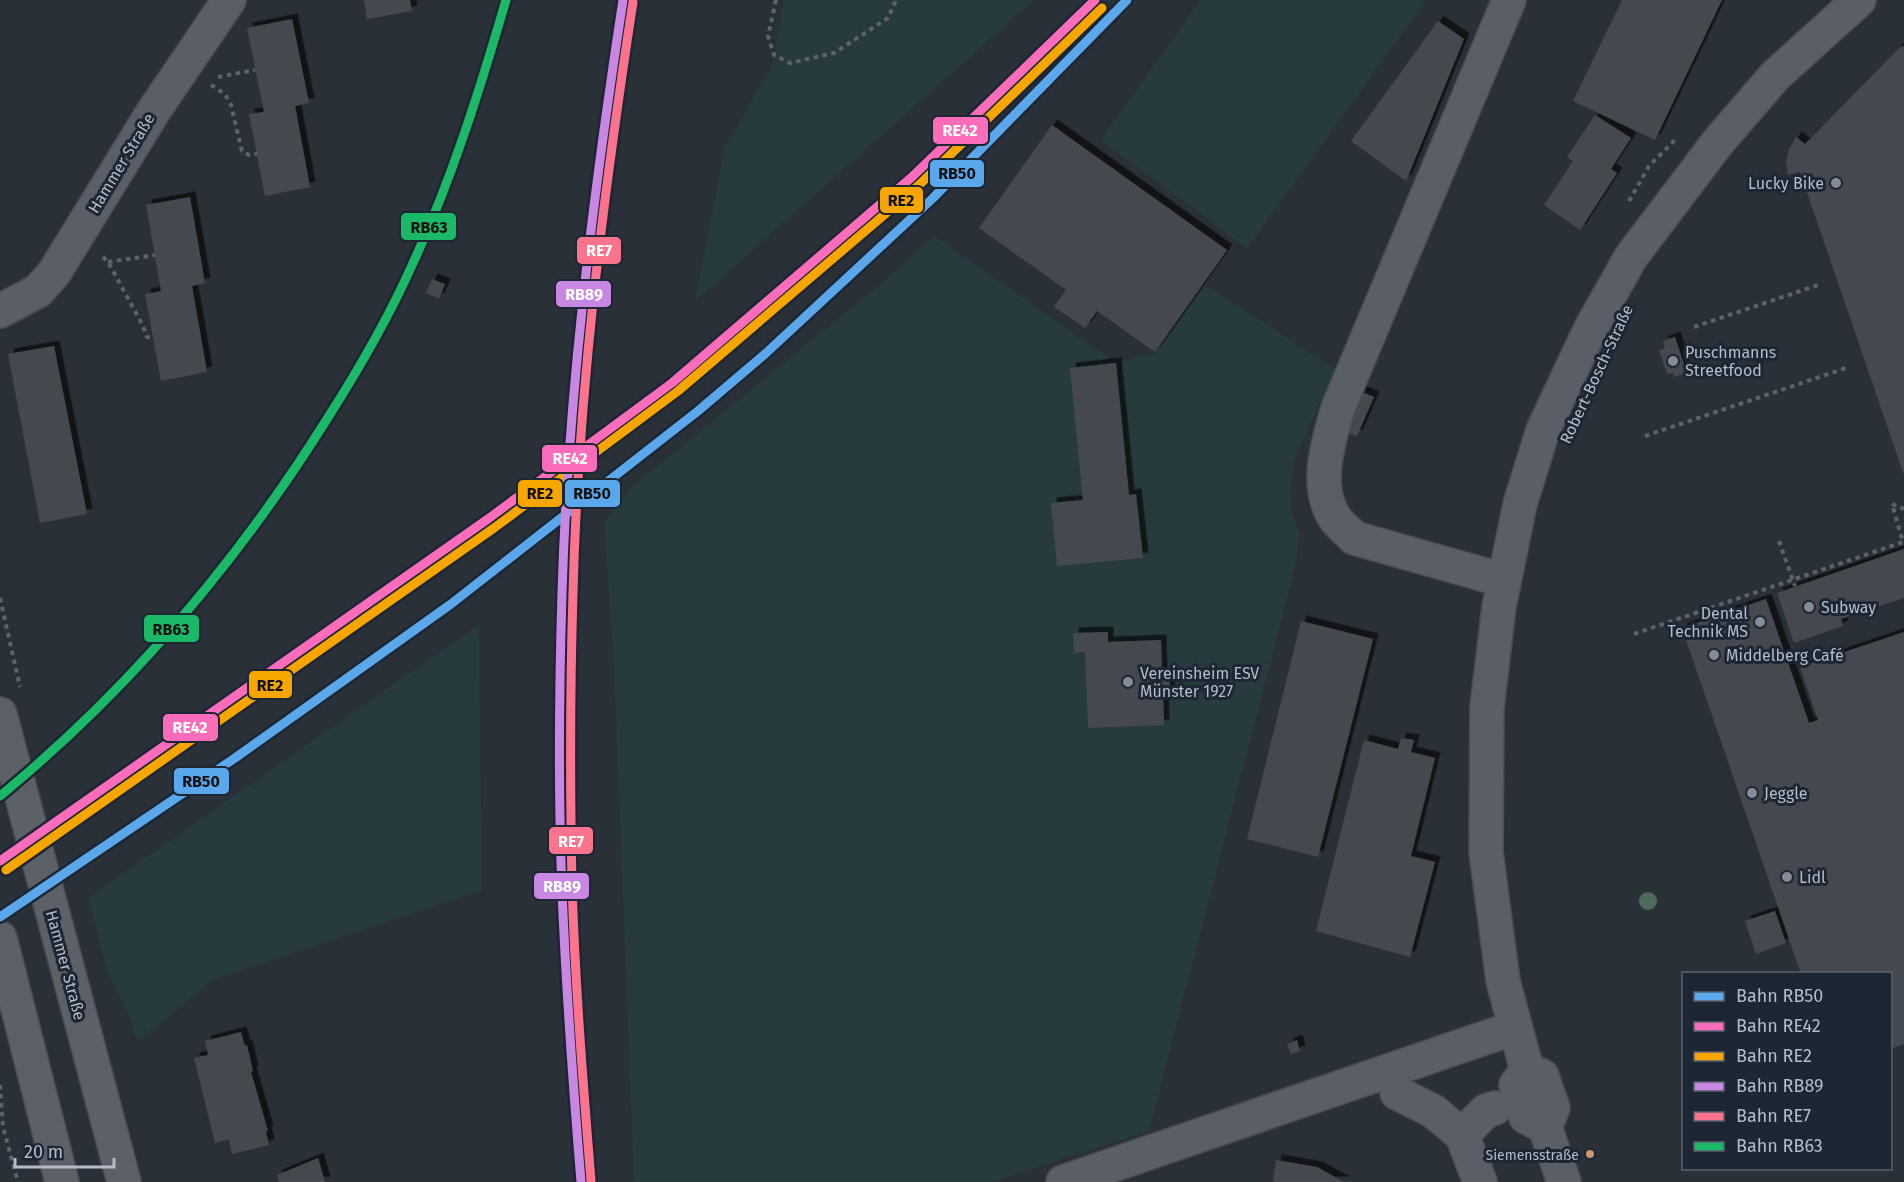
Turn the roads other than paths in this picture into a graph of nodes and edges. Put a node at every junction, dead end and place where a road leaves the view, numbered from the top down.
1 (229, 0) edge
2 (1509, 0) edge
3 (1859, 0) edge
4 (0, 311) edge
5 (1503, 580) junction
6 (3, 725) edge
7 (0, 938) edge
8 (1514, 1028) junction
9 (1397, 1093) dead end
10 (1495, 1108) dead end
11 (1462, 1135) junction
12 (62, 1182) edge
13 (124, 1182) edge
14 (1064, 1182) edge
15 (1480, 1182) edge
16 (1564, 1182) edge

1 - 4 street, Hammer Straße
2 - 5 street
3 - 5 street, Robert-Bosch-Straße
5 - 8 street, Robert-Bosch-Straße
6 - 13 main road, Hammer Straße
7 - 12 main road
8 - 14 street
8 - 16 street
9 - 11 street
10 - 11 street
11 - 15 street

